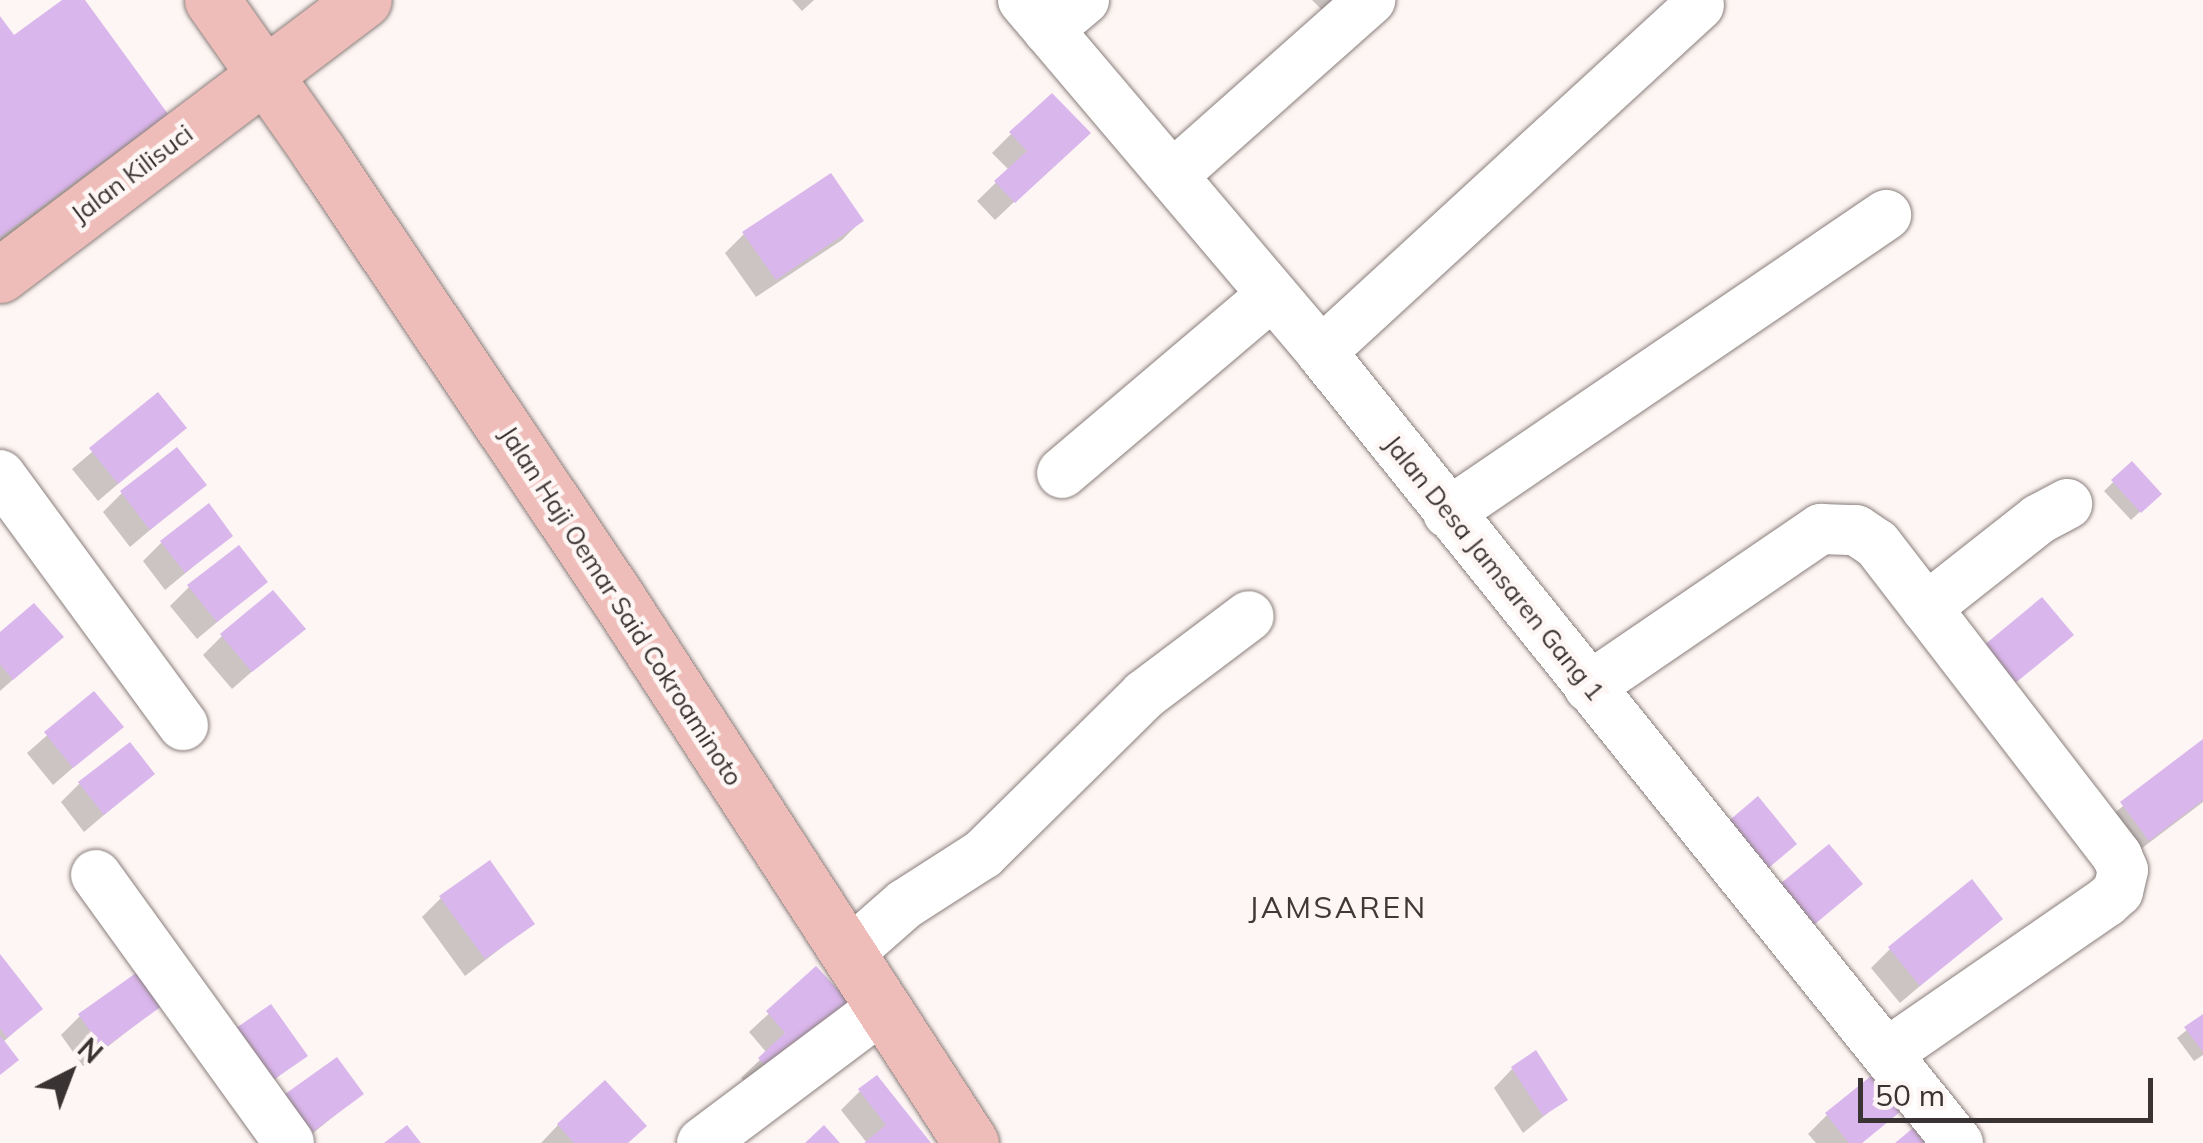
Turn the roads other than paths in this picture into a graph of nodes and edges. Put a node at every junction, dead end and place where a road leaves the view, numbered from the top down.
1 (212, 0) edge
2 (364, 0) edge
3 (1370, 0) edge
4 (1700, 5) dead end
5 (1052, 10) edge
6 (264, 74) junction
7 (1173, 175) junction
8 (1886, 215) dead end
9 (0, 275) edge
10 (1272, 295) junction
11 (1320, 352) junction
12 (1062, 473) dead end
13 (0, 475) edge
14 (2066, 504) dead end
15 (1448, 513) junction
16 (1926, 608) junction
17 (1249, 616) dead end
18 (1589, 687) junction
19 (182, 724) dead end
20 (96, 875) dead end
21 (848, 954) junction
22 (882, 1008) junction
23 (1886, 1054) junction
24 (288, 1143) edge
25 (702, 1143) edge
26 (971, 1143) edge
27 (1958, 1143) edge

1 - 6 main road, Jalan Haji Oemar Said Cokroaminoto
2 - 6 main road, Jalan Kilisuci
3 - 7 street
4 - 11 street
5 - 7 street, Jalan Desa Jamsaren Gang 1
6 - 9 main road, Jalan Kilisuci
6 - 21 main road, Jalan Haji Oemar Said Cokroaminoto
7 - 10 street, Jalan Desa Jamsaren Gang 1
8 - 15 street
10 - 11 street, Jalan Desa Jamsaren Gang 1
10 - 12 street
11 - 15 street, Jalan Desa Jamsaren Gang 1
13 - 19 street
14 - 16 street
15 - 18 street, Jalan Desa Jamsaren Gang 1
16 - 18 street
16 - 23 street
17 - 21 street
18 - 23 street, Jalan Desa Jamsaren Gang 1
20 - 24 street
21 - 22 main road, Jalan Haji Oemar Said Cokroaminoto
22 - 25 street
22 - 26 main road, Jalan Haji Oemar Said Cokroaminoto
23 - 27 street, Jalan Desa Jamsaren Gang 1

